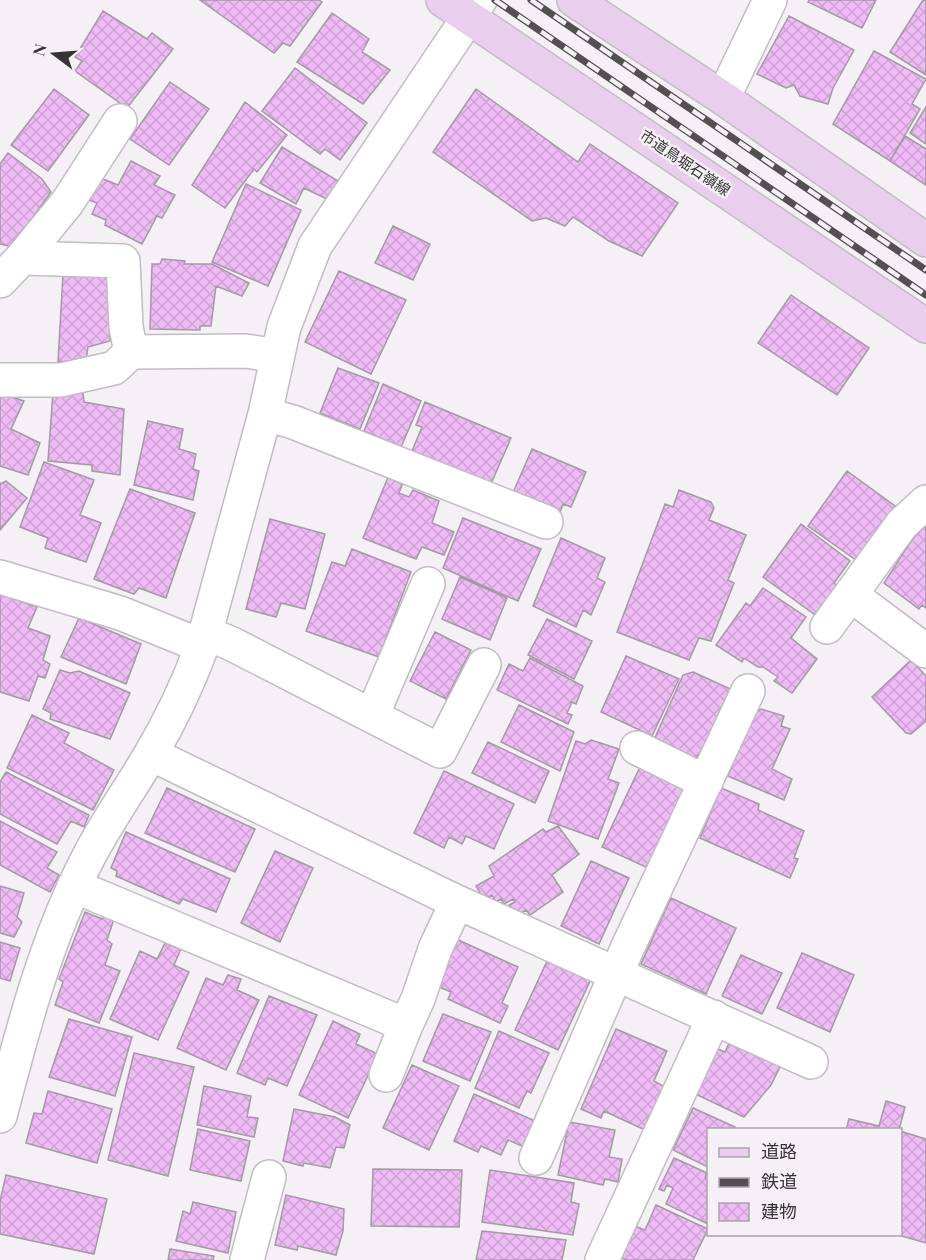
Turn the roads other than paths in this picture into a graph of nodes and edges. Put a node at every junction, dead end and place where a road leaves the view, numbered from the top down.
1 (574, 0) edge
2 (770, 0) edge
3 (464, 6) edge
4 (723, 98) junction
5 (120, 121) dead end
6 (926, 240) edge
7 (22, 258) junction
8 (0, 281) edge
9 (926, 326) edge
10 (131, 352) junction
11 (277, 356) junction
12 (0, 380) edge
13 (265, 414) junction
14 (926, 502) edge
15 (546, 522) dead end
16 (0, 577) edge
17 (428, 584) dead end
18 (851, 595) junction
19 (828, 627) dead end
20 (204, 639) junction
21 (926, 651) edge
22 (484, 665) dead end
23 (748, 691) dead end
24 (372, 716) junction
25 (637, 748) dead end
26 (151, 754) junction
27 (706, 782) junction
28 (74, 886) junction
29 (457, 902) junction
30 (617, 974) junction
31 (714, 1017) junction
32 (406, 1025) junction
33 (812, 1062) dead end
34 (386, 1075) dead end
35 (0, 1116) edge
36 (536, 1158) dead end
37 (269, 1177) dead end
38 (247, 1260) edge
39 (602, 1260) edge

1 - 4 street
2 - 4 street
3 - 9 street, 市道鳥堀石嶺線
3 - 11 street
4 - 6 street
5 - 7 street
7 - 8 street
7 - 10 street
10 - 11 street
10 - 12 street
11 - 13 street
13 - 15 street
13 - 20 street
14 - 18 street
16 - 20 street
17 - 24 street
18 - 19 street
18 - 21 street
20 - 24 street
20 - 26 street
22 - 24 street
23 - 27 street
25 - 27 street
26 - 28 street
26 - 29 street
27 - 30 street
28 - 32 street
28 - 35 street
29 - 30 street
29 - 32 street
30 - 31 street
30 - 36 street
31 - 33 street
31 - 39 street
32 - 34 street
37 - 38 street

